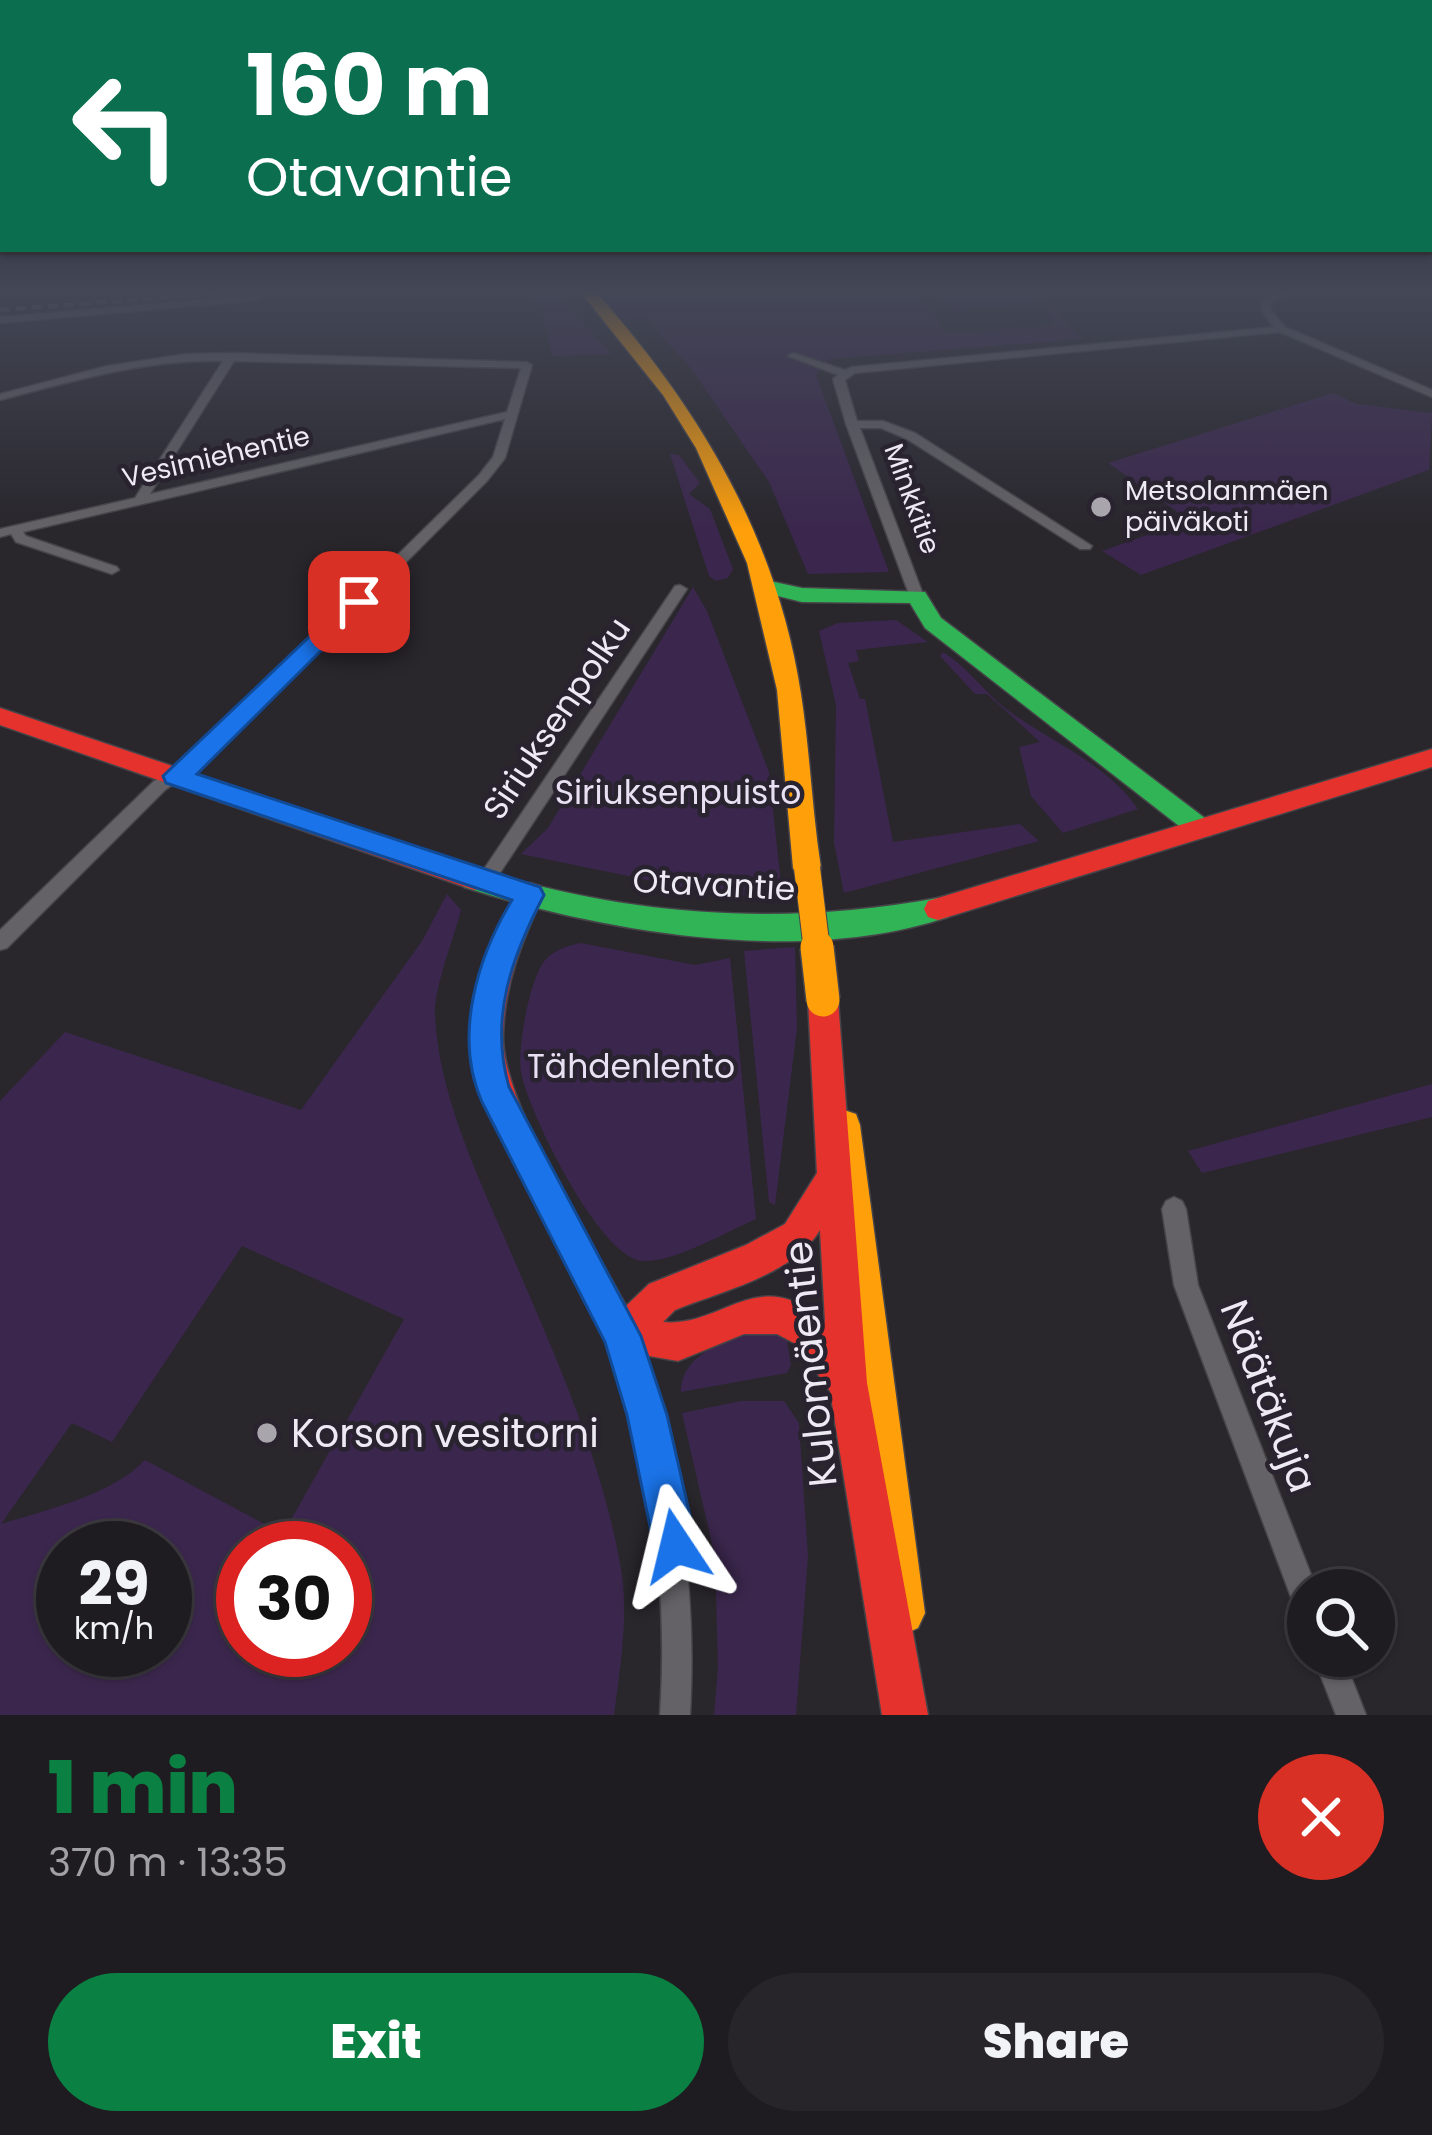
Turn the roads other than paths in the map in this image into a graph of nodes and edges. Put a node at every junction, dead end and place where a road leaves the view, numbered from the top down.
1 (113, 370) edge
2 (223, 370) edge
3 (526, 370) edge
4 (656, 370) edge
5 (835, 370) edge
6 (854, 370) edge
7 (1376, 370) edge
8 (844, 373) junction
9 (1432, 394) edge
10 (0, 397) edge
11 (513, 414) junction
12 (853, 424) junction
13 (724, 480) junction
14 (141, 499) junction
15 (8, 532) edge
16 (1085, 546) dead end
17 (112, 570) dead end
18 (765, 586) junction
19 (680, 589) dead end
20 (917, 597) junction
21 (778, 643) junction
22 (0, 716) edge
23 (1432, 758) edge
24 (176, 776) junction
25 (796, 785) junction
26 (1201, 829) junction
27 (484, 883) junction
28 (530, 895) junction
29 (0, 942) edge
30 (823, 1000) junction
31 (831, 1182) junction
32 (1174, 1209) dead end
33 (622, 1336) junction
34 (848, 1384) junction
35 (1294, 1569) edge
36 (1336, 1677) edge
37 (675, 1715) edge
38 (908, 1715) edge
39 (1351, 1715) edge

1 - 10 street
2 - 14 street
3 - 11 street
4 - 13 main road, Kulomäentie
5 - 8 street
6 - 8 street
7 - 9 street
8 - 12 street, Minkkitie
11 - 14 street, Vesimiehentie
11 - 24 street
12 - 16 street
12 - 20 street, Minkkitie
13 - 18 main road, Kulomäentie
13 - 25 main road, Kulomäentie
14 - 15 street, Vesimiehentie
15 - 17 street
18 - 20 main road
18 - 21 main road, Kulomäentie
19 - 27 street, Siriuksenpolku
20 - 21 main road
20 - 26 main road, Minkkitie
21 - 25 main road, Kulomäentie
22 - 24 main road, Otavantie
23 - 26 main road, Otavantie
24 - 27 main road, Otavantie
24 - 29 street
25 - 30 main road, Kulomäentie, bridge
26 - 28 main road, Otavantie
27 - 28 main road, Otavantie
28 - 33 main road
30 - 31 main road, Kulomäentie
30 - 38 main road, Kulomäentie
31 - 33 main road
31 - 34 main road, Kulomäentie
32 - 35 street, Näätäkuja
33 - 34 main road
33 - 37 street
34 - 38 main road, Kulomäentie
36 - 39 street

